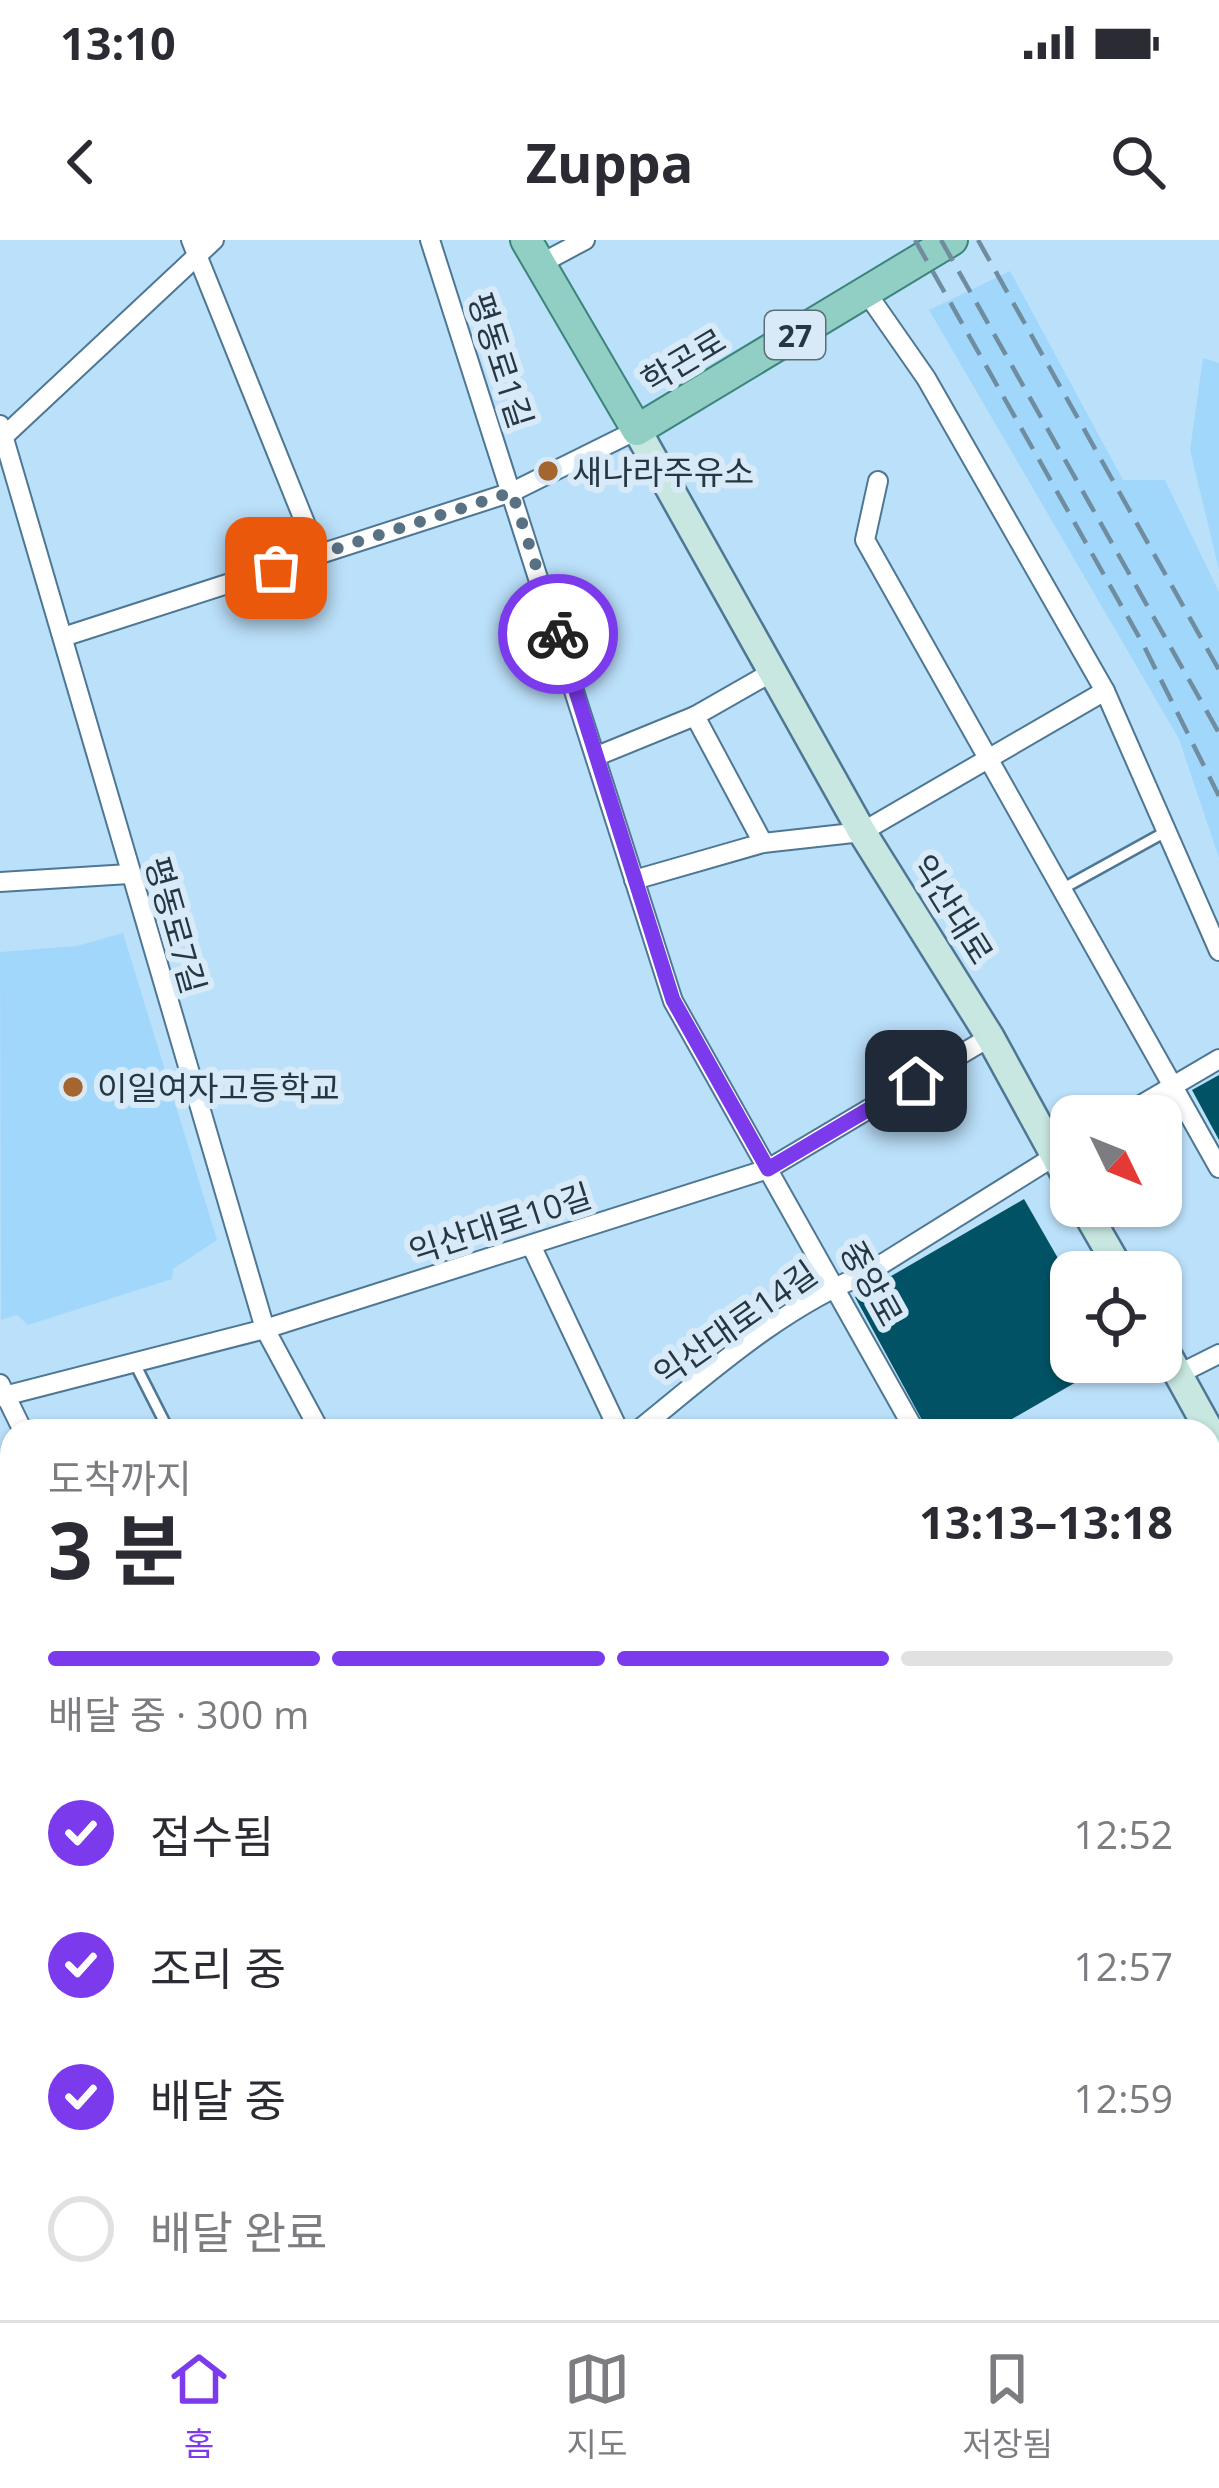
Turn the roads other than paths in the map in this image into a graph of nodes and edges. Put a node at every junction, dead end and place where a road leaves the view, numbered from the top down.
1 (430, 240) edge
2 (585, 240) edge
3 (952, 240) edge
4 (201, 244) edge
5 (533, 252) edge
6 (866, 292) junction
7 (637, 430) junction
8 (1, 434) edge
9 (878, 481) dead end
10 (512, 492) junction
11 (318, 555) junction
12 (64, 637) junction
13 (774, 671) junction
14 (1105, 691) junction
15 (695, 716) junction
16 (597, 756) junction
17 (989, 759) junction
18 (1167, 831) junction
19 (862, 832) junction
20 (763, 843) junction
21 (129, 874) junction
22 (634, 880) junction
23 (0, 882) edge
24 (1062, 889) junction
25 (1219, 951) edge
26 (990, 1037) junction
27 (1219, 1059) edge
28 (1174, 1085) junction
29 (1157, 1095) edge
30 (1050, 1131) edge
31 (1050, 1159) edge
32 (1219, 1168) edge
33 (768, 1169) junction
34 (531, 1245) junction
35 (833, 1287) junction
36 (265, 1329) junction
37 (1219, 1354) edge
38 (135, 1364) junction
39 (1182, 1372) edge
40 (1182, 1380) edge
41 (2, 1392) edge
42 (17, 1419) edge
43 (163, 1419) edge
44 (314, 1419) edge
45 (613, 1419) edge
46 (652, 1419) edge
47 (908, 1419) edge
48 (1203, 1419) edge

1 - 10 street, 평동로1길
2 - 5 street
3 - 6 main road, 학곤로 / 27
4 - 8 street
4 - 11 street
5 - 7 main road, 익산대로
6 - 7 main road, 학곤로 / 27
6 - 14 street
7 - 10 street
7 - 13 street, 익산대로
8 - 12 street, 평동로7길
9 - 17 street
10 - 11 street
10 - 16 street, 평동로1길
11 - 12 street
12 - 21 street, 평동로7길
13 - 15 street
13 - 19 street, 익산대로
14 - 17 street
14 - 18 street
15 - 16 street
15 - 20 street
16 - 22 street, 평동로1길
17 - 19 street
17 - 24 street
18 - 24 lane
18 - 25 street
19 - 20 street
19 - 26 street, 익산대로
20 - 22 street
21 - 23 street
21 - 36 street, 평동로7길
22 - 33 street, 평동로1길
24 - 28 street
26 - 30 street, 익산대로
26 - 33 street, 익산대로10길
27 - 28 street
28 - 29 street
28 - 32 street
31 - 35 street, 익산대로14길
33 - 34 street, 익산대로10길
33 - 35 street, 중앙로
34 - 36 street, 익산대로10길
34 - 45 street
35 - 46 street, 익산대로14길
35 - 47 street, 중앙로
36 - 38 street, 익산대로10길
36 - 44 street, 평동로7길
37 - 39 street
38 - 41 street, 익산대로10길
38 - 43 lane
40 - 48 street
41 - 42 street

